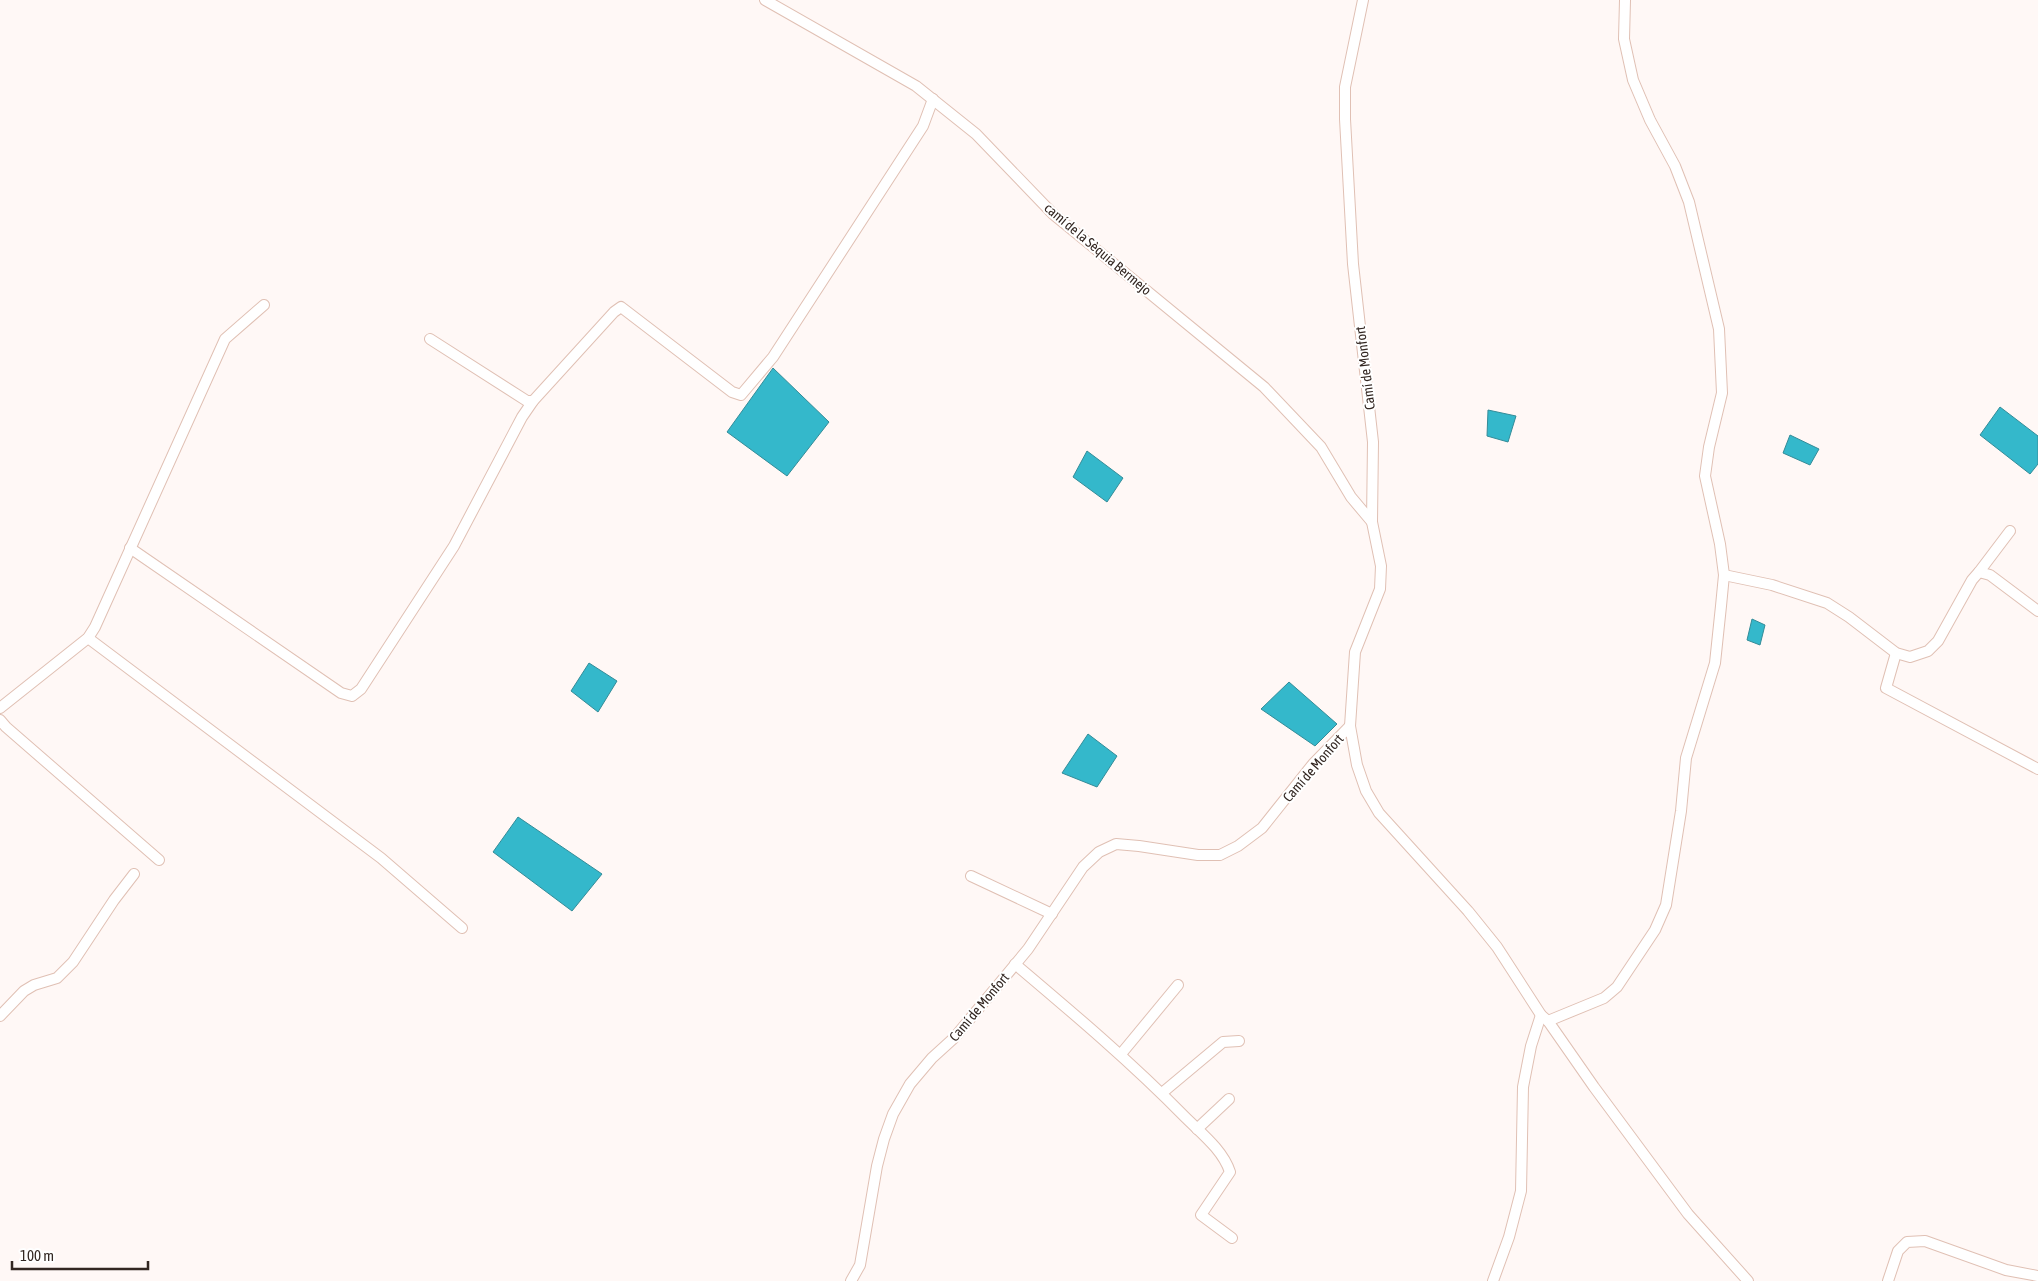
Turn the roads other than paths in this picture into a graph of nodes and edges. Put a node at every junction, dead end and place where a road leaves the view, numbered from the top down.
1 (764, 0) edge
2 (1362, 0) edge
3 (1625, 0) edge
4 (934, 99) junction
5 (264, 305) dead end
6 (430, 339) dead end
7 (533, 401) junction
8 (1372, 522) junction
9 (2010, 531) dead end
10 (130, 548) junction
11 (1979, 572) junction
12 (1724, 575) junction
13 (2038, 611) edge
14 (88, 638) junction
15 (1896, 653) junction
16 (0, 708) edge
17 (0, 720) edge
18 (1350, 726) junction
19 (2038, 768) edge
20 (159, 860) dead end
21 (134, 874) dead end
22 (971, 876) dead end
23 (1052, 914) junction
24 (462, 928) dead end
25 (1015, 964) junction
26 (1178, 985) dead end
27 (0, 1016) edge
28 (1545, 1018) junction
29 (1240, 1041) dead end
30 (1121, 1054) junction
31 (1162, 1093) junction
32 (1229, 1099) dead end
33 (1197, 1129) junction
34 (1232, 1238) dead end
35 (2038, 1276) edge
36 (851, 1281) edge
37 (1493, 1281) edge
38 (1748, 1281) edge
39 (1888, 1281) edge

1 - 4 street, camí de la Sèquia Bermejo
2 - 8 street, Camí de Monfort
3 - 12 street
4 - 7 street
4 - 8 street, camí de la Sèquia Bermejo
5 - 10 street
6 - 7 street
7 - 10 street
8 - 18 street, Camí de Monfort
9 - 11 street
10 - 14 street
11 - 13 street
11 - 15 street
12 - 15 street
12 - 28 street
14 - 16 street
14 - 24 street
15 - 19 street
17 - 20 street
18 - 23 street, Camí de Monfort
18 - 28 street
21 - 27 street
22 - 23 street
23 - 25 street, Camí de Monfort
25 - 30 street
25 - 36 street, Camí de Monfort
26 - 30 street
28 - 37 street
28 - 38 street
29 - 31 street
30 - 31 street
31 - 33 street
32 - 33 street
33 - 34 street
35 - 39 street

